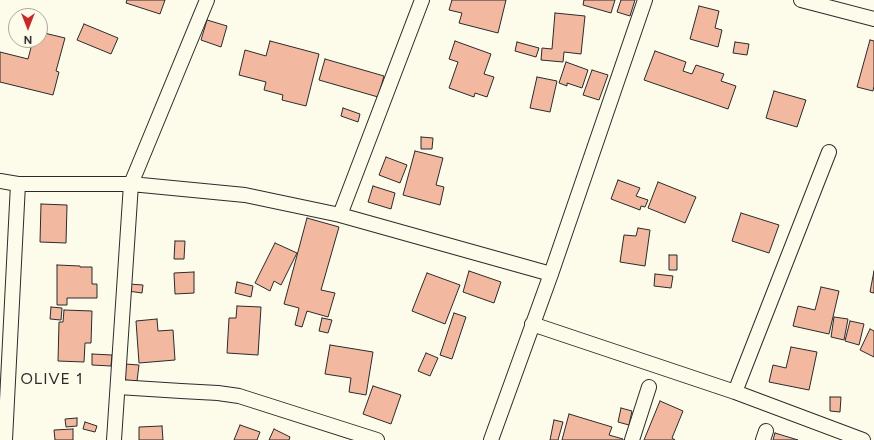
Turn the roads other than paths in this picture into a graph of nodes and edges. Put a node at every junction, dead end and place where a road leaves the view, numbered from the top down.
1 (207, 0) edge
2 (422, 0) edge
3 (645, 0) edge
4 (801, 0) edge
5 (874, 19) edge
6 (828, 152) dead end
7 (0, 181) edge
8 (18, 184) junction
9 (130, 184) junction
10 (340, 215) junction
11 (551, 274) junction
12 (532, 324) junction
13 (118, 387) junction
14 (649, 387) dead end
15 (735, 392) junction
16 (5, 440) edge
17 (114, 440) edge
18 (377, 440) edge
19 (490, 440) edge
20 (632, 440) edge
21 (863, 440) edge

1 - 9 street
2 - 10 street
3 - 11 street
4 - 5 street
6 - 15 street
7 - 8 street
8 - 9 street
8 - 16 street
9 - 10 street
9 - 13 street
10 - 11 street
11 - 12 street
12 - 15 street
12 - 19 street
13 - 17 street
13 - 18 street
14 - 20 street
15 - 21 street

